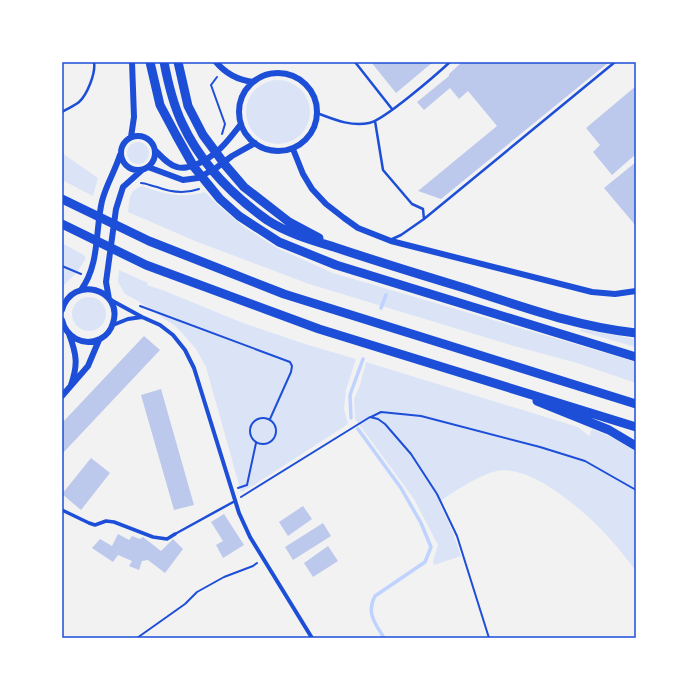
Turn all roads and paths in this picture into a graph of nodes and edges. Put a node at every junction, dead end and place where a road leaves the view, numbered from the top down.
1 (94, 62) edge
2 (132, 62) edge
3 (150, 62) edge
4 (164, 62) edge
5 (178, 62) edge
6 (216, 62) edge
7 (354, 62) edge
8 (450, 62) edge
9 (616, 62) edge
10 (217, 76) dead end
11 (253, 82) junction
12 (392, 109) junction
13 (62, 112) edge
14 (317, 113) junction
15 (375, 121) junction
16 (241, 124) junction
17 (131, 137) junction
18 (255, 144) junction
19 (224, 145) junction
20 (293, 148) junction
21 (155, 150) junction
22 (120, 155) junction
23 (148, 167) junction
24 (142, 170) junction
25 (62, 199) edge
26 (424, 219) junction
27 (62, 224) edge
28 (389, 240) junction
29 (335, 248) junction
30 (62, 266) edge
31 (89, 277) junction
32 (81, 290) junction
33 (636, 291) edge
34 (108, 299) junction
35 (139, 306) dead end
36 (62, 310) edge
37 (142, 317) junction
38 (62, 320) edge
39 (113, 325) junction
40 (636, 333) edge
41 (69, 334) junction
42 (99, 340) junction
43 (636, 357) edge
44 (503, 385) junction
45 (71, 387) junction
46 (62, 396) edge
47 (636, 404) edge
48 (370, 417) junction
49 (270, 419) junction
50 (636, 427) edge
51 (256, 442) junction
52 (636, 446) edge
53 (636, 490) edge
54 (231, 491) junction
55 (235, 501) junction
56 (62, 510) edge
57 (175, 534) joint
58 (262, 558) junction
59 (137, 638) edge
60 (312, 638) edge
61 (489, 638) edge

1 - 13 lane
2 - 17 street
3 - 43 highway
4 - 29 highway
5 - 29 highway
6 - 11 street
7 - 12 lane
8 - 12 lane
9 - 26 lane
10 - 19 path
11 - 14 street
11 - 16 street
12 - 15 lane
14 - 15 lane
14 - 20 street
15 - 26 lane
16 - 18 street
16 - 19 street
17 - 21 street
17 - 22 street
18 - 20 street
18 - 23 street
19 - 21 street
20 - 28 street
21 - 23 street
22 - 24 street
22 - 31 street
23 - 24 street
24 - 34 street
25 - 47 highway
26 - 28 lane
27 - 44 highway
28 - 33 street
29 - 40 highway
30 - 31 path
31 - 32 street
32 - 34 street
32 - 36 street
34 - 37 street
34 - 39 street
35 - 49 path
37 - 39 street
37 - 54 street
38 - 41 street
39 - 42 street
41 - 42 street
41 - 45 street
42 - 45 street
44 - 50 highway
44 - 52 highway
45 - 46 street
48 - 53 path
48 - 55 path
48 - 61 path
49 - 51 path
49 - 51 path
51 - 54 path
54 - 55 street
55 - 57 lane
55 - 58 street
56 - 57 street
58 - 59 path
58 - 60 street

